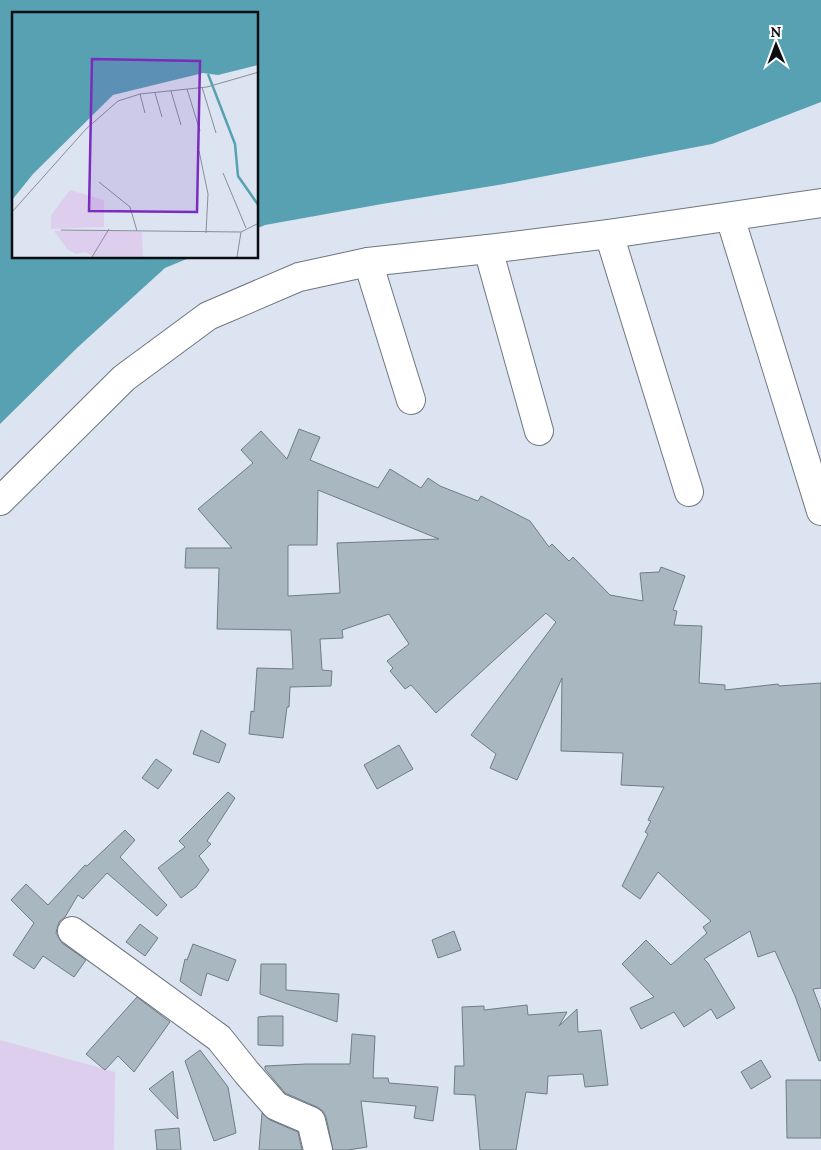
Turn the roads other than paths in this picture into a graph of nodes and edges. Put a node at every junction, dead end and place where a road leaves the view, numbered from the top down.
1 (821, 203) edge
2 (730, 217) junction
3 (609, 234) junction
4 (488, 249) junction
5 (368, 262) junction
6 (411, 400) dead end
7 (539, 431) dead end
8 (689, 492) dead end
9 (0, 501) edge
10 (821, 510) edge
11 (72, 930) dead end
12 (318, 1150) edge

1 - 2 street
2 - 3 street
2 - 10 street
3 - 4 street
3 - 8 street
4 - 5 street
4 - 7 street
5 - 6 street
5 - 9 street
11 - 12 street

